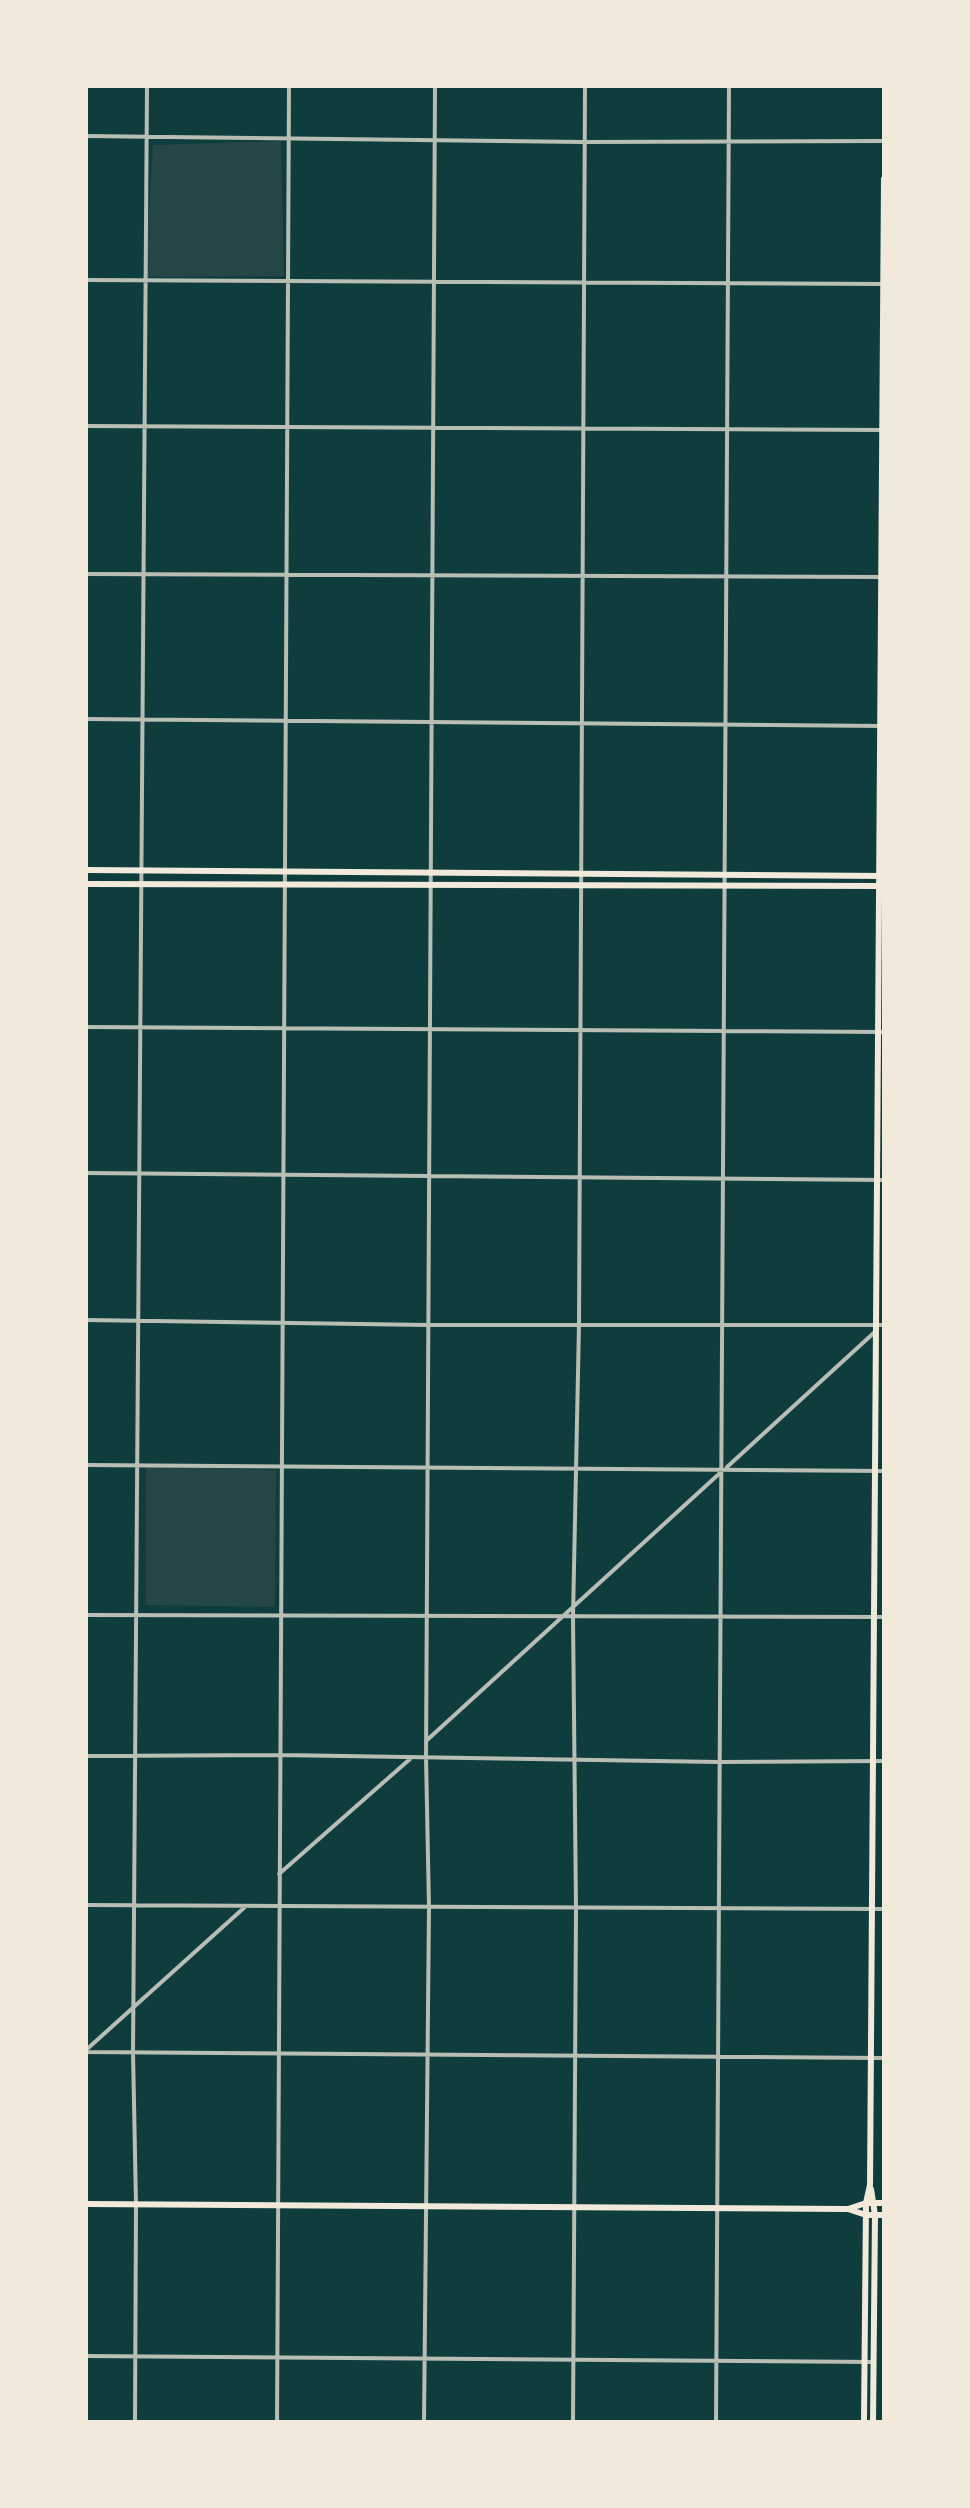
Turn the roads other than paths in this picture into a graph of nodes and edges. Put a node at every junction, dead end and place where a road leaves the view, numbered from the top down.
1 (147, 86) edge
2 (289, 86) edge
3 (435, 86) edge
4 (585, 86) edge
5 (729, 86) edge
6 (86, 136) edge
7 (147, 136) junction
8 (289, 136) junction
9 (435, 139) junction
10 (884, 141) edge
11 (584, 142) junction
12 (728, 142) junction
13 (884, 179) edge
14 (86, 280) edge
15 (146, 280) junction
16 (288, 281) junction
17 (435, 282) junction
18 (584, 283) junction
19 (728, 283) junction
20 (883, 284) edge
21 (86, 426) edge
22 (146, 426) junction
23 (287, 427) junction
24 (434, 428) junction
25 (583, 429) junction
26 (727, 429) junction
27 (882, 430) edge
28 (86, 574) edge
29 (143, 574) junction
30 (287, 575) junction
31 (433, 575) junction
32 (582, 576) junction
33 (727, 576) junction
34 (883, 577) edge
35 (86, 719) edge
36 (141, 719) junction
37 (285, 720) junction
38 (432, 720) junction
39 (582, 722) junction
40 (725, 724) junction
41 (881, 726) edge
42 (86, 870) edge
43 (140, 871) junction
44 (284, 873) junction
45 (432, 873) junction
46 (579, 874) junction
47 (724, 875) junction
48 (881, 876) edge
49 (86, 884) edge
50 (140, 885) junction
51 (285, 885) junction
52 (432, 886) junction
53 (881, 886) edge
54 (579, 887) junction
55 (724, 887) junction
56 (86, 1027) edge
57 (139, 1028) junction
58 (284, 1028) junction
59 (430, 1030) junction
60 (579, 1031) junction
61 (724, 1031) junction
62 (881, 1032) edge
63 (86, 1173) edge
64 (138, 1174) junction
65 (284, 1175) junction
66 (429, 1176) junction
67 (579, 1178) junction
68 (723, 1179) junction
69 (880, 1180) edge
70 (86, 1320) edge
71 (138, 1320) junction
72 (282, 1321) junction
73 (579, 1324) junction
74 (428, 1325) junction
75 (722, 1325) junction
76 (884, 1325) edge
77 (875, 1328) junction
78 (86, 1465) edge
79 (137, 1465) junction
80 (284, 1465) junction
81 (429, 1467) junction
82 (577, 1468) junction
83 (722, 1470) junction
84 (874, 1471) junction
85 (884, 1471) edge
86 (574, 1606) junction
87 (283, 1614) junction
88 (428, 1614) junction
89 (86, 1615) edge
90 (136, 1615) junction
91 (562, 1617) junction
92 (573, 1617) junction
93 (720, 1617) junction
94 (873, 1617) junction
95 (884, 1617) edge
96 (426, 1741) junction
97 (280, 1755) junction
98 (86, 1756) edge
99 (136, 1756) junction
100 (426, 1757) junction
101 (412, 1758) junction
102 (576, 1760) junction
103 (871, 1761) junction
104 (884, 1761) edge
105 (720, 1762) junction
106 (279, 1874) junction
107 (135, 1904) junction
108 (247, 1904) junction
109 (86, 1905) edge
110 (280, 1905) junction
111 (429, 1907) junction
112 (719, 1908) junction
113 (576, 1909) junction
114 (870, 1909) junction
115 (884, 1909) edge
116 (134, 2005) junction
117 (86, 2051) edge
118 (133, 2052) junction
119 (279, 2052) junction
120 (426, 2053) junction
121 (574, 2054) junction
122 (719, 2056) junction
123 (869, 2058) junction
124 (884, 2058) edge
125 (870, 2185) junction
126 (866, 2203) junction
127 (875, 2203) junction
128 (884, 2203) edge
129 (86, 2204) edge
130 (136, 2204) junction
131 (277, 2205) junction
132 (426, 2205) junction
133 (573, 2206) junction
134 (716, 2207) junction
135 (848, 2209) junction
136 (866, 2215) junction
137 (875, 2215) junction
138 (884, 2215) edge
139 (86, 2356) edge
140 (135, 2356) junction
141 (276, 2356) junction
142 (423, 2357) junction
143 (573, 2358) junction
144 (717, 2360) junction
145 (865, 2361) junction
146 (874, 2362) junction
147 (135, 2422) edge
148 (277, 2422) edge
149 (424, 2422) edge
150 (573, 2422) edge
151 (716, 2422) edge
152 (864, 2422) edge
153 (873, 2422) edge

1 - 7 street
2 - 8 street
3 - 9 street
4 - 11 street
5 - 12 street
6 - 7 street
7 - 8 street
7 - 15 street
8 - 9 street
8 - 16 street
9 - 11 street
9 - 17 street
10 - 12 street
11 - 12 street
11 - 18 street
12 - 19 street
13 - 20 main road
14 - 15 street
15 - 16 street
15 - 22 street
16 - 17 street
16 - 23 street
17 - 18 street
17 - 24 street
18 - 19 street
18 - 25 street
19 - 20 street
19 - 26 street
20 - 27 main road
21 - 22 street
22 - 23 street
22 - 29 street
23 - 24 street
23 - 30 street
24 - 25 street
24 - 31 street
25 - 26 street
25 - 32 street
26 - 27 street
26 - 33 street
27 - 34 main road
28 - 29 street
29 - 30 street
29 - 36 street
30 - 31 street
30 - 37 street
31 - 32 street
31 - 38 street
32 - 33 street
32 - 39 street
33 - 34 street
33 - 40 street
34 - 41 main road
35 - 36 street
36 - 37 street
36 - 43 street
37 - 38 street
37 - 44 street
38 - 39 street
38 - 45 street
39 - 40 street
39 - 46 street
40 - 41 street
40 - 47 street
41 - 48 main road
42 - 43 main road
43 - 44 main road
43 - 50 street
44 - 45 main road
44 - 51 street
45 - 46 main road
45 - 52 street
46 - 47 main road
46 - 54 street
47 - 48 main road
47 - 55 street
48 - 53 main road
49 - 50 main road
50 - 51 main road
50 - 57 street
51 - 52 main road
51 - 58 street
52 - 54 main road
52 - 59 street
53 - 55 main road
53 - 62 main road
54 - 55 main road
54 - 60 street
55 - 61 street
56 - 57 street
57 - 58 street
57 - 64 street
58 - 59 street
58 - 65 street
59 - 60 street
59 - 66 street
60 - 61 street
60 - 67 street
61 - 62 street
61 - 68 street
62 - 69 main road
63 - 64 street
64 - 65 street
64 - 71 street
65 - 66 street
65 - 72 street
66 - 67 street
66 - 74 street
67 - 68 street
67 - 73 street
68 - 69 street
68 - 75 street
69 - 77 main road
70 - 71 street
71 - 72 street
71 - 79 street
72 - 74 street
72 - 80 street
73 - 74 street
73 - 75 street
73 - 82 street
74 - 81 street
75 - 77 street
75 - 83 street
76 - 77 street
77 - 83 street
77 - 84 main road
78 - 79 street
79 - 80 street
79 - 90 street
80 - 81 street
80 - 87 street
81 - 82 street
81 - 88 street
82 - 83 street
82 - 86 street
83 - 84 street
83 - 86 street
83 - 93 street
84 - 85 street
84 - 94 main road
86 - 91 street
86 - 92 street
87 - 88 street
87 - 90 street
87 - 97 street
88 - 91 street
88 - 96 street
89 - 90 street
90 - 99 street
91 - 92 street
91 - 96 street
92 - 93 street
92 - 102 street
93 - 94 street
93 - 105 street
94 - 95 street
94 - 103 main road
96 - 100 street
97 - 99 street
97 - 101 street
97 - 106 street
98 - 99 street
99 - 107 street
100 - 101 street
100 - 102 street
100 - 111 street
101 - 106 street
102 - 105 street
102 - 113 street
103 - 104 street
103 - 105 street
103 - 114 main road
105 - 112 street
106 - 110 street
107 - 108 street
107 - 109 street
107 - 116 street
108 - 110 street
108 - 116 street
110 - 111 street
110 - 119 street
111 - 113 street
111 - 120 street
112 - 113 street
112 - 114 street
112 - 122 street
113 - 121 street
114 - 115 street
114 - 123 main road
116 - 117 street
116 - 118 street
117 - 118 street
118 - 119 street
118 - 130 street
119 - 120 street
119 - 131 street
120 - 121 street
120 - 132 street
121 - 122 street
121 - 133 street
122 - 123 street
122 - 134 street
123 - 124 street
123 - 125 main road
125 - 126 main road
125 - 127 main road
126 - 127 main road
126 - 135 main road
126 - 136 main road
127 - 128 main road
127 - 137 main road
129 - 130 main road
130 - 131 main road
130 - 140 street
131 - 132 main road
131 - 141 street
132 - 133 main road
132 - 142 street
133 - 134 main road
133 - 143 street
134 - 135 main road
134 - 144 street
135 - 136 main road
136 - 137 main road
136 - 145 main road
137 - 138 main road
137 - 146 main road
139 - 140 street
140 - 141 street
140 - 147 street
141 - 142 street
141 - 148 street
142 - 143 street
142 - 149 street
143 - 144 street
143 - 150 street
144 - 145 street
144 - 151 street
145 - 146 street
145 - 152 main road
146 - 153 main road

